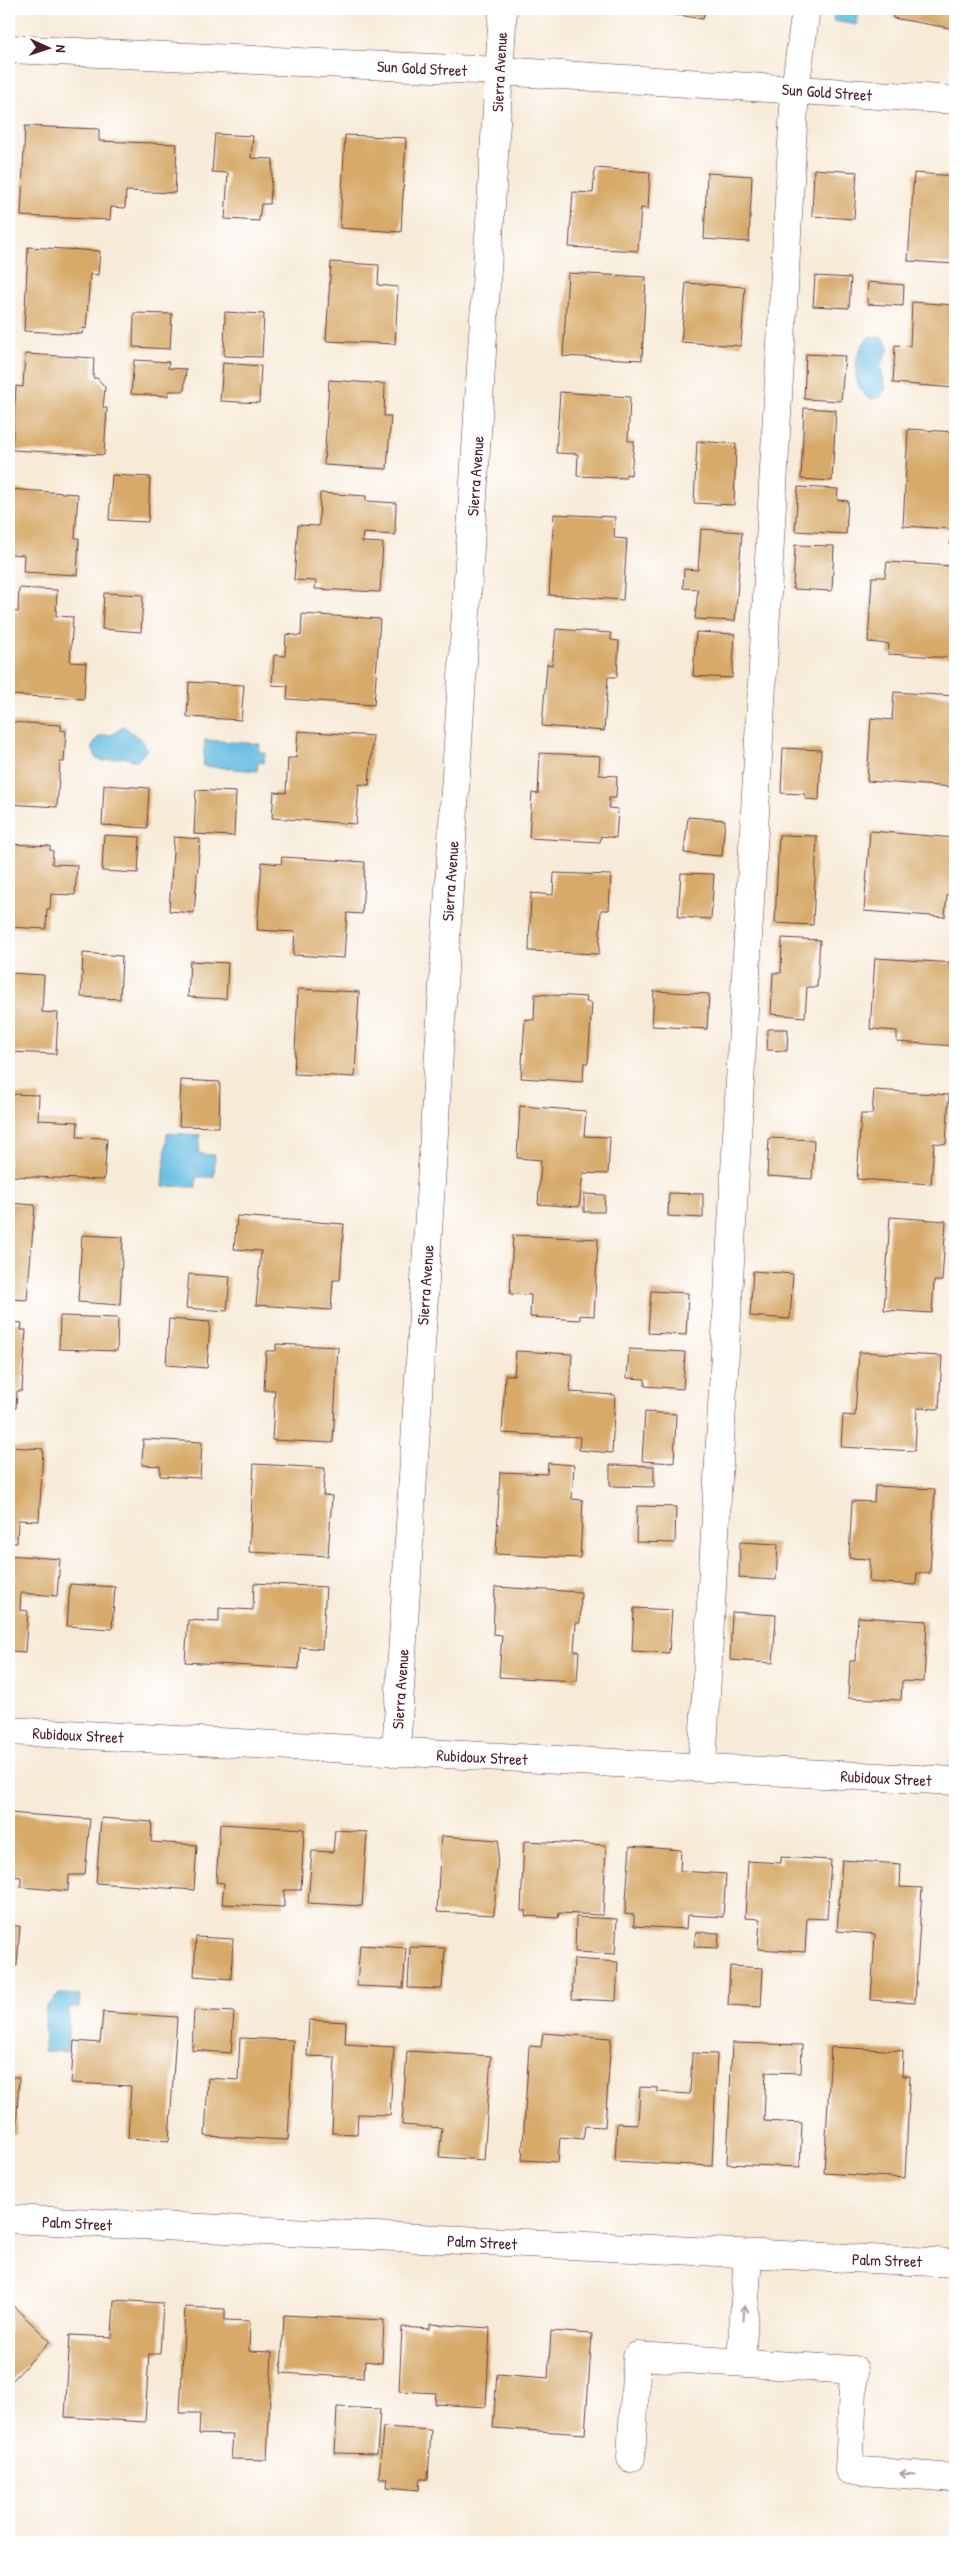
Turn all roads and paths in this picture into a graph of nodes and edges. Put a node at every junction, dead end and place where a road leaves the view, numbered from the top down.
1 (503, 9) edge
2 (806, 9) edge
3 (9, 49) edge
4 (500, 71) junction
5 (795, 90) junction
6 (955, 100) edge
7 (9, 1731) edge
8 (396, 1753) junction
9 (702, 1767) junction
10 (955, 1782) edge
11 (9, 2219) edge
12 (748, 2254) junction
13 (955, 2263) edge
14 (741, 2361) junction
15 (630, 2458) dead end
16 (955, 2478) edge

1 - 4 street, Sierra Avenue
2 - 5 street
3 - 4 street, Sun Gold Street
4 - 5 street, Sun Gold Street
4 - 8 street, Sierra Avenue
5 - 6 street, Sun Gold Street
5 - 9 street
7 - 8 street, Rubidoux Street
8 - 9 street, Rubidoux Street
9 - 10 street, Rubidoux Street
11 - 12 street, Palm Street
12 - 13 street, Palm Street
14 -> 12 street
14 - 15 street
16 -> 14 street

